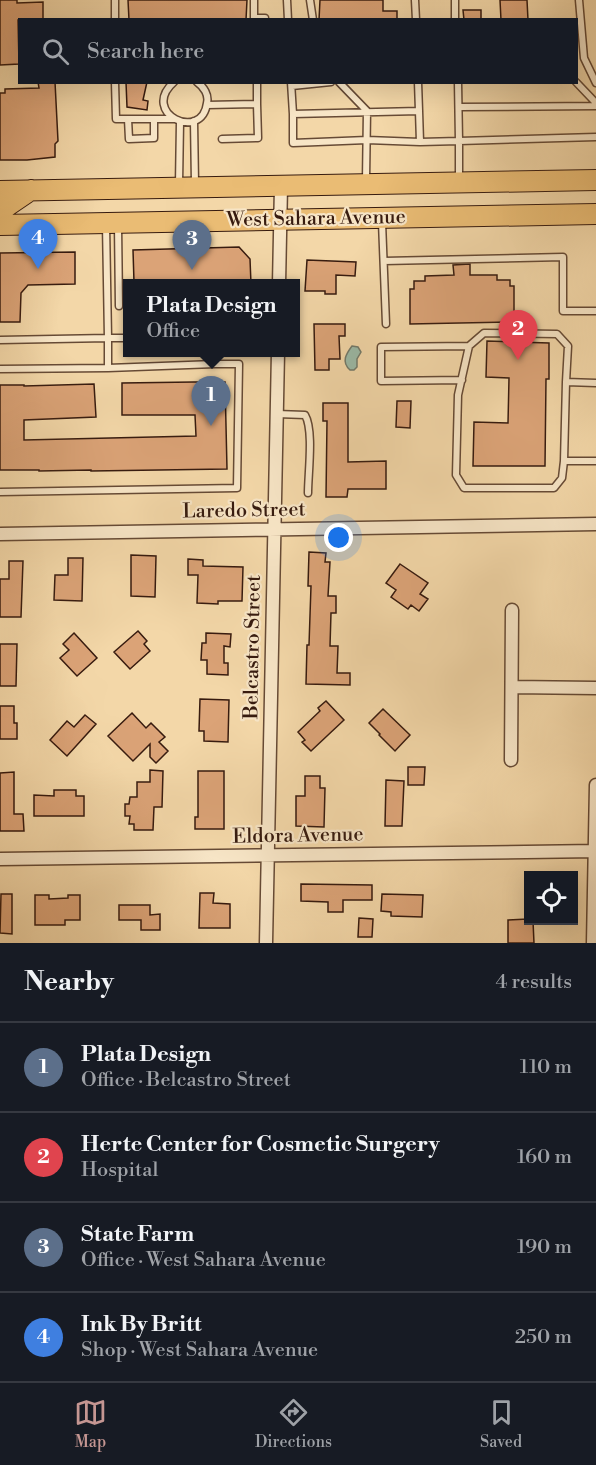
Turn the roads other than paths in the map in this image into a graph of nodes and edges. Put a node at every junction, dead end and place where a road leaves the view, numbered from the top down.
1 (115, 0) edge
2 (254, 0) edge
3 (287, 0) edge
4 (310, 0) edge
5 (415, 0) edge
6 (455, 0) edge
7 (579, 0) edge
8 (115, 18) edge
9 (254, 18) edge
10 (288, 18) edge
11 (313, 18) edge
12 (416, 18) edge
13 (456, 18) edge
14 (596, 83) edge
15 (115, 84) edge
16 (172, 84) edge
17 (199, 84) edge
18 (257, 84) edge
19 (291, 84) edge
20 (341, 84) edge
21 (418, 84) edge
22 (458, 84) edge
23 (578, 84) edge
24 (257, 104) junction
25 (596, 104) edge
26 (207, 105) junction
27 (459, 107) junction
28 (367, 111) junction
29 (419, 111) junction
30 (293, 114) junction
31 (128, 119) junction
32 (154, 119) junction
33 (176, 120) junction
34 (194, 121) junction
35 (596, 137) edge
36 (222, 139) dead end
37 (367, 140) junction
38 (459, 141) junction
39 (420, 142) junction
40 (596, 180) edge
41 (459, 182) junction
42 (366, 184) junction
43 (281, 186) junction
44 (187, 188) junction
45 (0, 190) edge
46 (31, 190) junction
47 (0, 207) edge
48 (596, 214) edge
49 (382, 218) junction
50 (280, 220) junction
51 (112, 223) junction
52 (0, 225) edge
53 (384, 261) junction
54 (279, 279) edge
55 (119, 306) dead end
56 (596, 311) edge
57 (386, 324) dead end
58 (108, 338) junction
59 (123, 338) edge
60 (0, 340) edge
61 (470, 346) junction
62 (215, 357) edge
63 (278, 357) edge
64 (215, 364) junction
65 (108, 368) junction
66 (0, 369) edge
67 (462, 380) junction
68 (566, 382) junction
69 (596, 383) edge
70 (277, 414) junction
71 (564, 461) junction
72 (596, 461) edge
73 (0, 492) edge
74 (308, 493) dead end
75 (596, 524) edge
76 (275, 530) junction
77 (0, 534) edge
78 (513, 610) dead end
79 (512, 687) junction
80 (596, 688) edge
81 (511, 760) dead end
82 (596, 785) edge
83 (595, 851) edge
84 (268, 856) junction
85 (0, 859) edge
86 (266, 943) edge
87 (593, 943) edge

1 - 8 lane
2 - 9 lane
3 - 10 lane
4 - 11 lane
5 - 12 lane
6 - 13 lane
7 - 14 lane
15 - 31 lane
16 - 33 lane
17 - 26 lane
18 - 24 lane
19 - 30 lane
20 - 28 lane
21 - 29 lane
22 - 27 lane
23 - 25 lane
24 - 26 lane
24 - 36 lane
25 - 27 lane
26 - 34 lane
27 - 38 lane
28 - 29 lane
28 - 30 lane
28 - 37 lane
29 - 39 lane
30 - 37 lane
31 - 32 lane
31 - 32 lane
32 - 33 lane
33 - 34 lane
33 - 44 lane
34 - 44 lane
35 - 38 lane
37 - 39 lane
37 - 42 lane
38 - 39 lane
38 - 41 lane
40 - 41 main road, West Sahara Avenue
41 - 42 main road, West Sahara Avenue
42 - 43 main road, West Sahara Avenue
43 - 44 main road, West Sahara Avenue
43 - 50 street
44 - 46 main road, West Sahara Avenue
45 - 46 main road, West Sahara Avenue
46 - 47 main road
48 - 49 main road, West Sahara Avenue
49 - 50 main road, West Sahara Avenue
49 - 53 lane
50 - 51 main road, West Sahara Avenue
50 - 54 street
51 - 52 main road, West Sahara Avenue
51 - 55 lane
51 - 58 lane
53 - 56 lane
53 - 57 lane
58 - 59 lane
58 - 60 lane
58 - 65 lane
61 - 67 lane
61 - 67 lane
61 - 68 lane
62 - 64 lane
63 - 70 street, Belcastro Street
64 - 65 lane
64 - 73 lane
65 - 66 lane
67 - 71 lane
68 - 69 lane
68 - 71 lane
70 - 74 lane
70 - 76 street, Belcastro Street
71 - 72 lane
75 - 76 street, Laredo Street
76 - 77 street, Laredo Street
76 - 84 street, Belcastro Street
78 - 79 street
79 - 80 street
79 - 81 street
82 - 83 street
83 - 84 street, Eldora Avenue
83 - 87 street
84 - 85 street, Eldora Avenue
84 - 86 street, Belcastro Street

